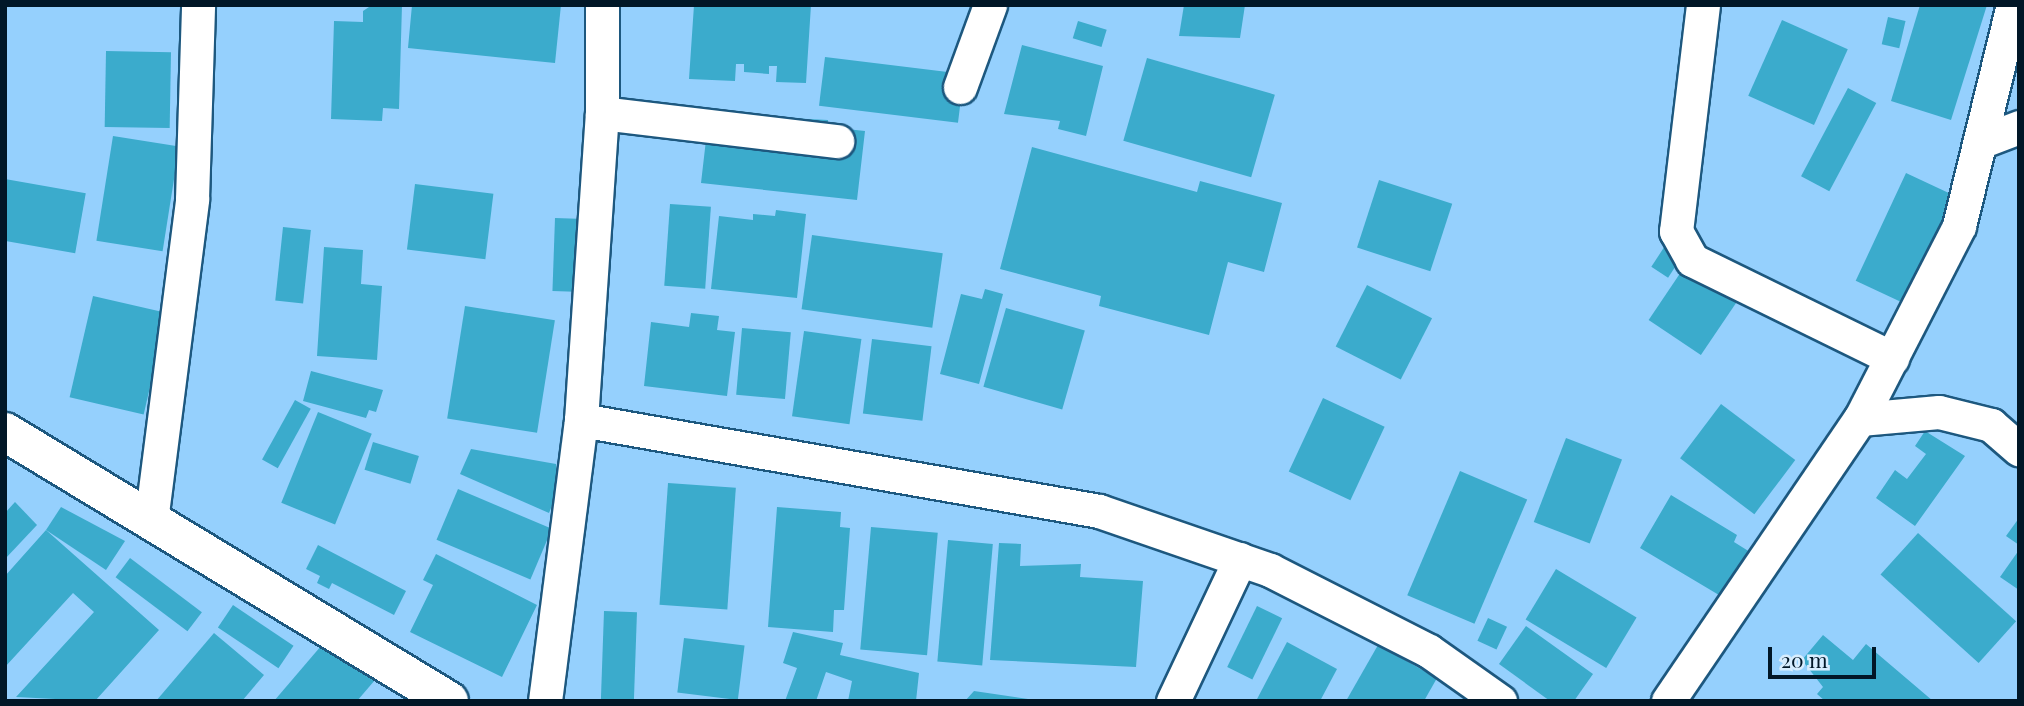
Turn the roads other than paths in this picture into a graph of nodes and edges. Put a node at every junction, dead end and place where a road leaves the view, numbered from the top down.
1 (198, 5) edge
2 (602, 5) edge
3 (990, 5) edge
4 (1703, 5) edge
5 (2013, 5) edge
6 (960, 87) dead end
7 (602, 113) junction
8 (2019, 127) edge
9 (837, 141) dead end
10 (1980, 142) junction
11 (1892, 358) junction
12 (1860, 419) junction
13 (581, 420) junction
14 (5, 432) edge
15 (2019, 449) edge
16 (151, 521) junction
17 (1240, 559) junction
18 (449, 701) edge
19 (545, 701) edge
20 (1172, 701) edge
21 (1500, 701) edge
22 (1668, 701) edge

1 - 16 street
2 - 7 street
3 - 6 street
4 - 11 street
5 - 10 street
7 - 9 street
7 - 13 street
8 - 10 street
10 - 11 street
11 - 12 street
12 - 15 street
12 - 22 street
13 - 17 street
13 - 19 street
14 - 16 street
16 - 18 street
17 - 20 street
17 - 21 street

